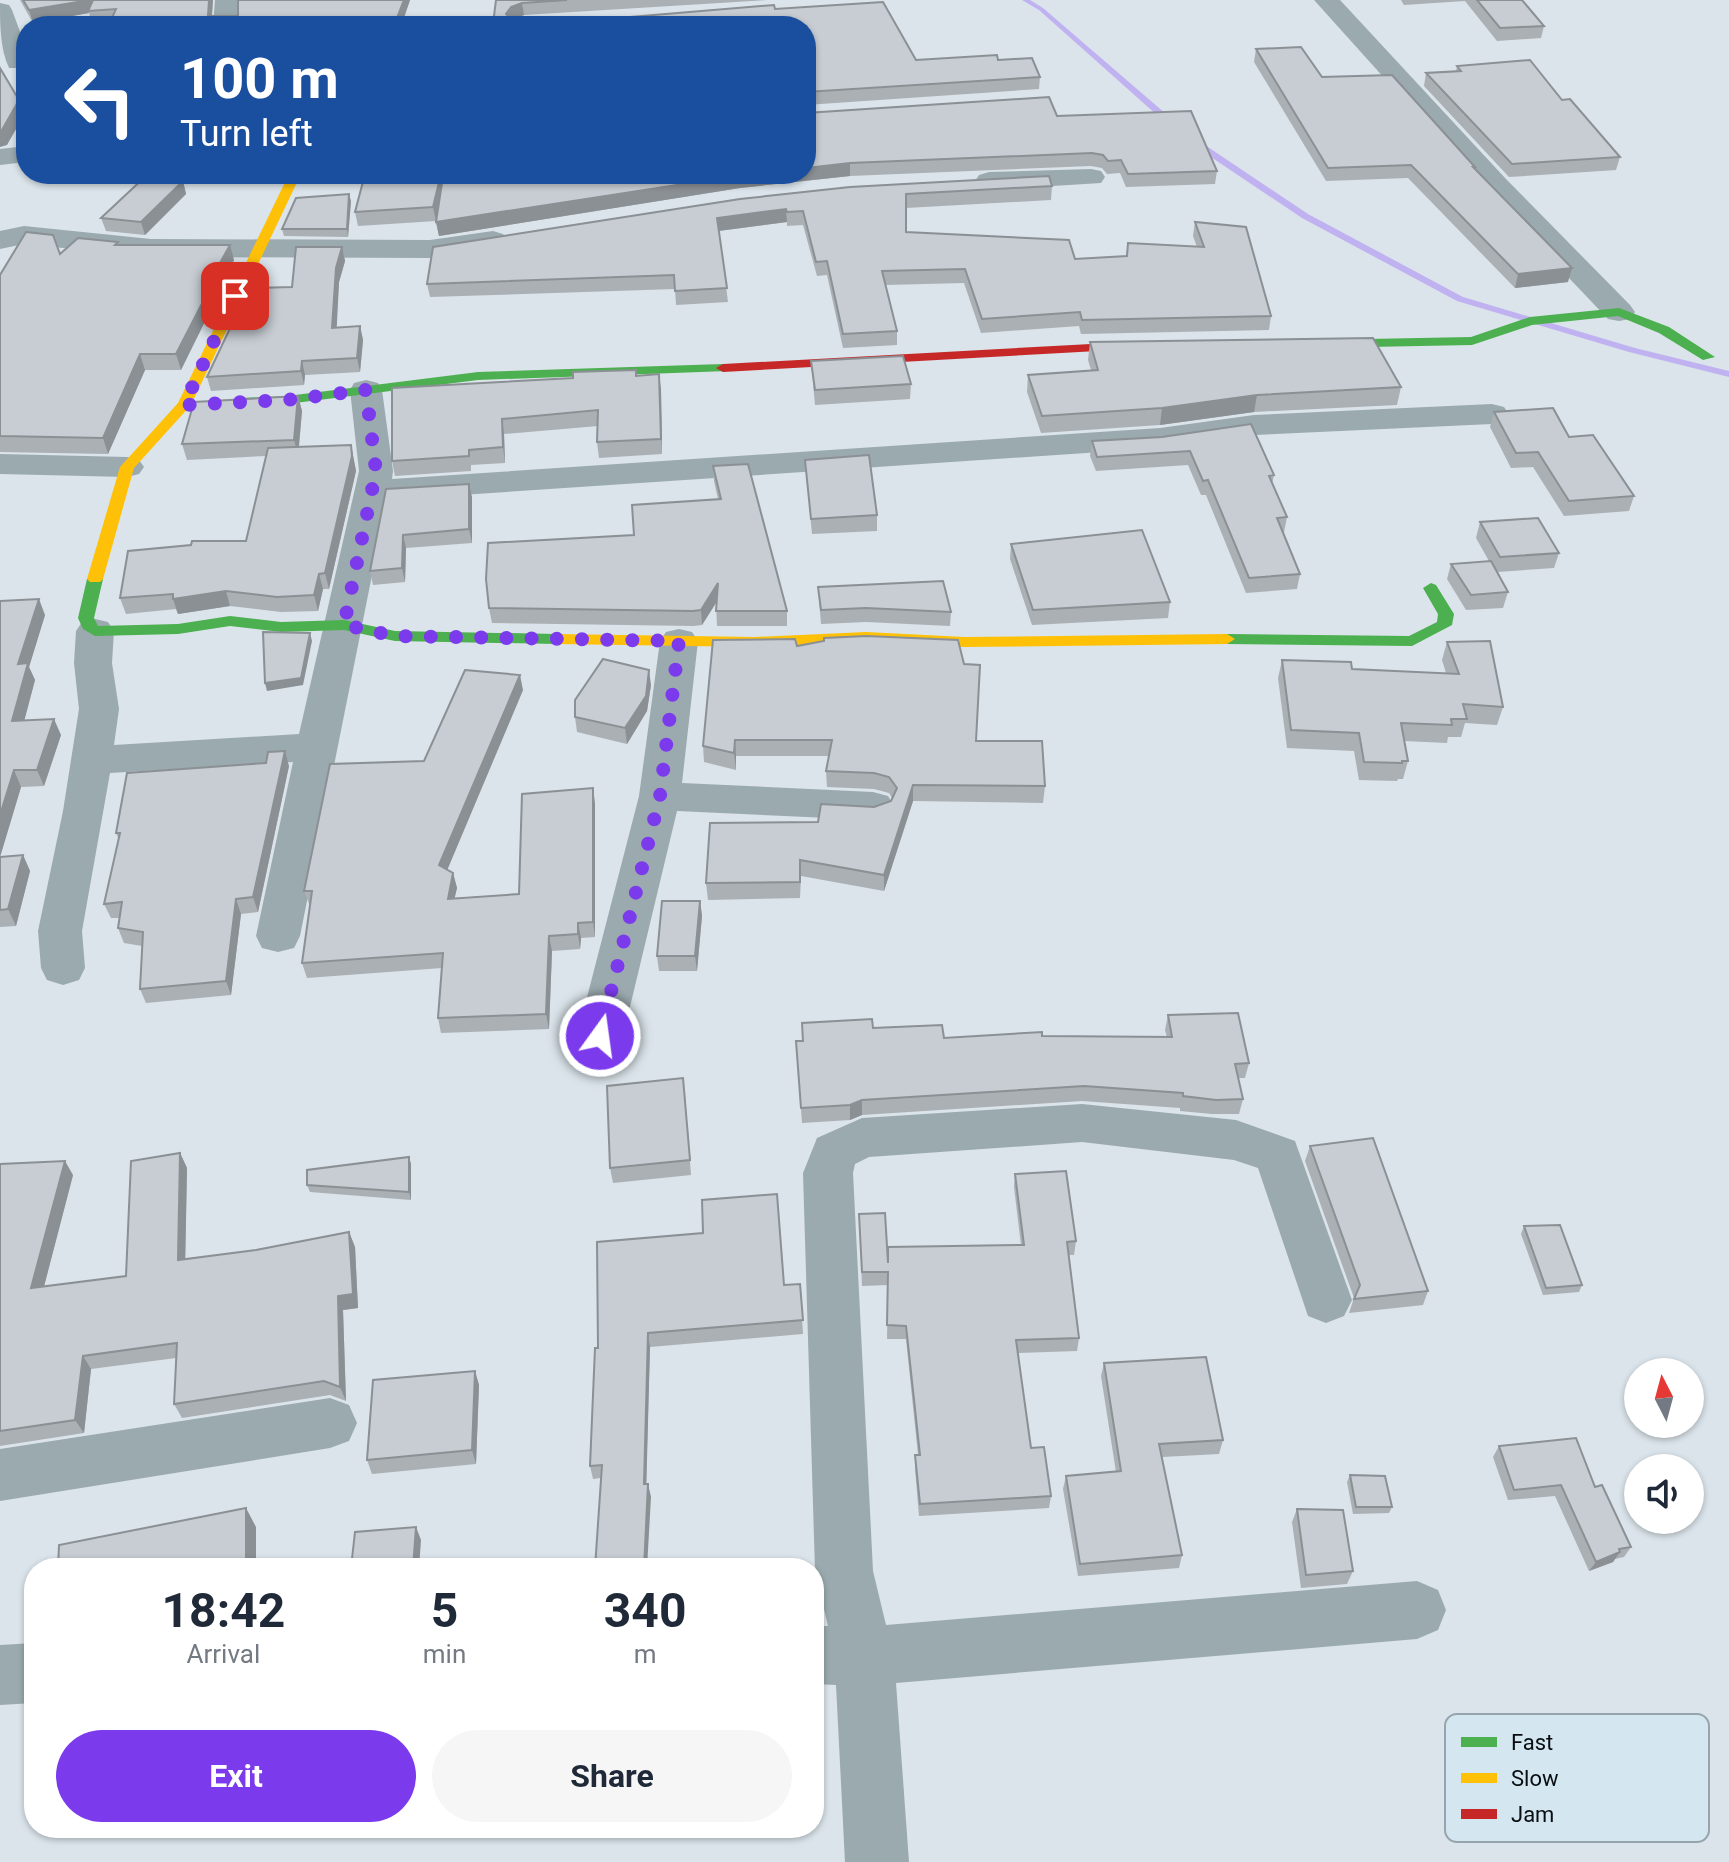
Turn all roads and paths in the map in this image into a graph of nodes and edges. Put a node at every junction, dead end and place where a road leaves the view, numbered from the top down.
1 (1326, 0) edge
2 (0, 10) edge
3 (15, 63) edge
4 (1091, 177) dead end
5 (956, 183) edge
6 (290, 184) edge
7 (524, 235) edge
8 (0, 240) edge
9 (259, 249) junction
10 (1619, 312) junction
11 (1305, 344) edge
12 (1162, 345) edge
13 (1708, 357) dead end
14 (366, 390) junction
15 (199, 404) junction
16 (1492, 414) edge
17 (0, 464) edge
18 (127, 467) junction
19 (372, 491) junction
20 (1431, 588) dead end
21 (344, 625) junction
22 (95, 631) junction
23 (679, 641) junction
24 (316, 747) junction
25 (91, 760) junction
26 (660, 796) junction
27 (873, 806) edge
28 (278, 936) dead end
29 (63, 968) dead end
30 (600, 1036) dead end
31 (1326, 1300) dead end
32 (330, 1423) dead end
33 (0, 1475) edge
34 (1417, 1610) dead end
35 (839, 1655) edge
36 (24, 1674) edge
37 (0, 1675) edge
38 (877, 1862) edge

1 - 10 street
2 - 3 street
4 - 5 street
6 - 9 street
7 - 9 street
8 - 9 street
9 - 15 street
10 - 11 street
10 - 13 street
12 - 14 street
14 - 15 street
14 - 19 street
15 - 18 street
16 - 19 street
17 - 18 street
18 - 22 street
19 - 21 street
20 - 23 street
21 - 22 street
21 - 23 street
21 - 24 street
22 - 25 street
23 - 26 street
24 - 25 street
24 - 28 street
25 - 29 street
26 - 27 street
26 - 30 street
31 - 35 street
32 - 33 street
34 - 35 street
35 - 38 street
36 - 37 street

